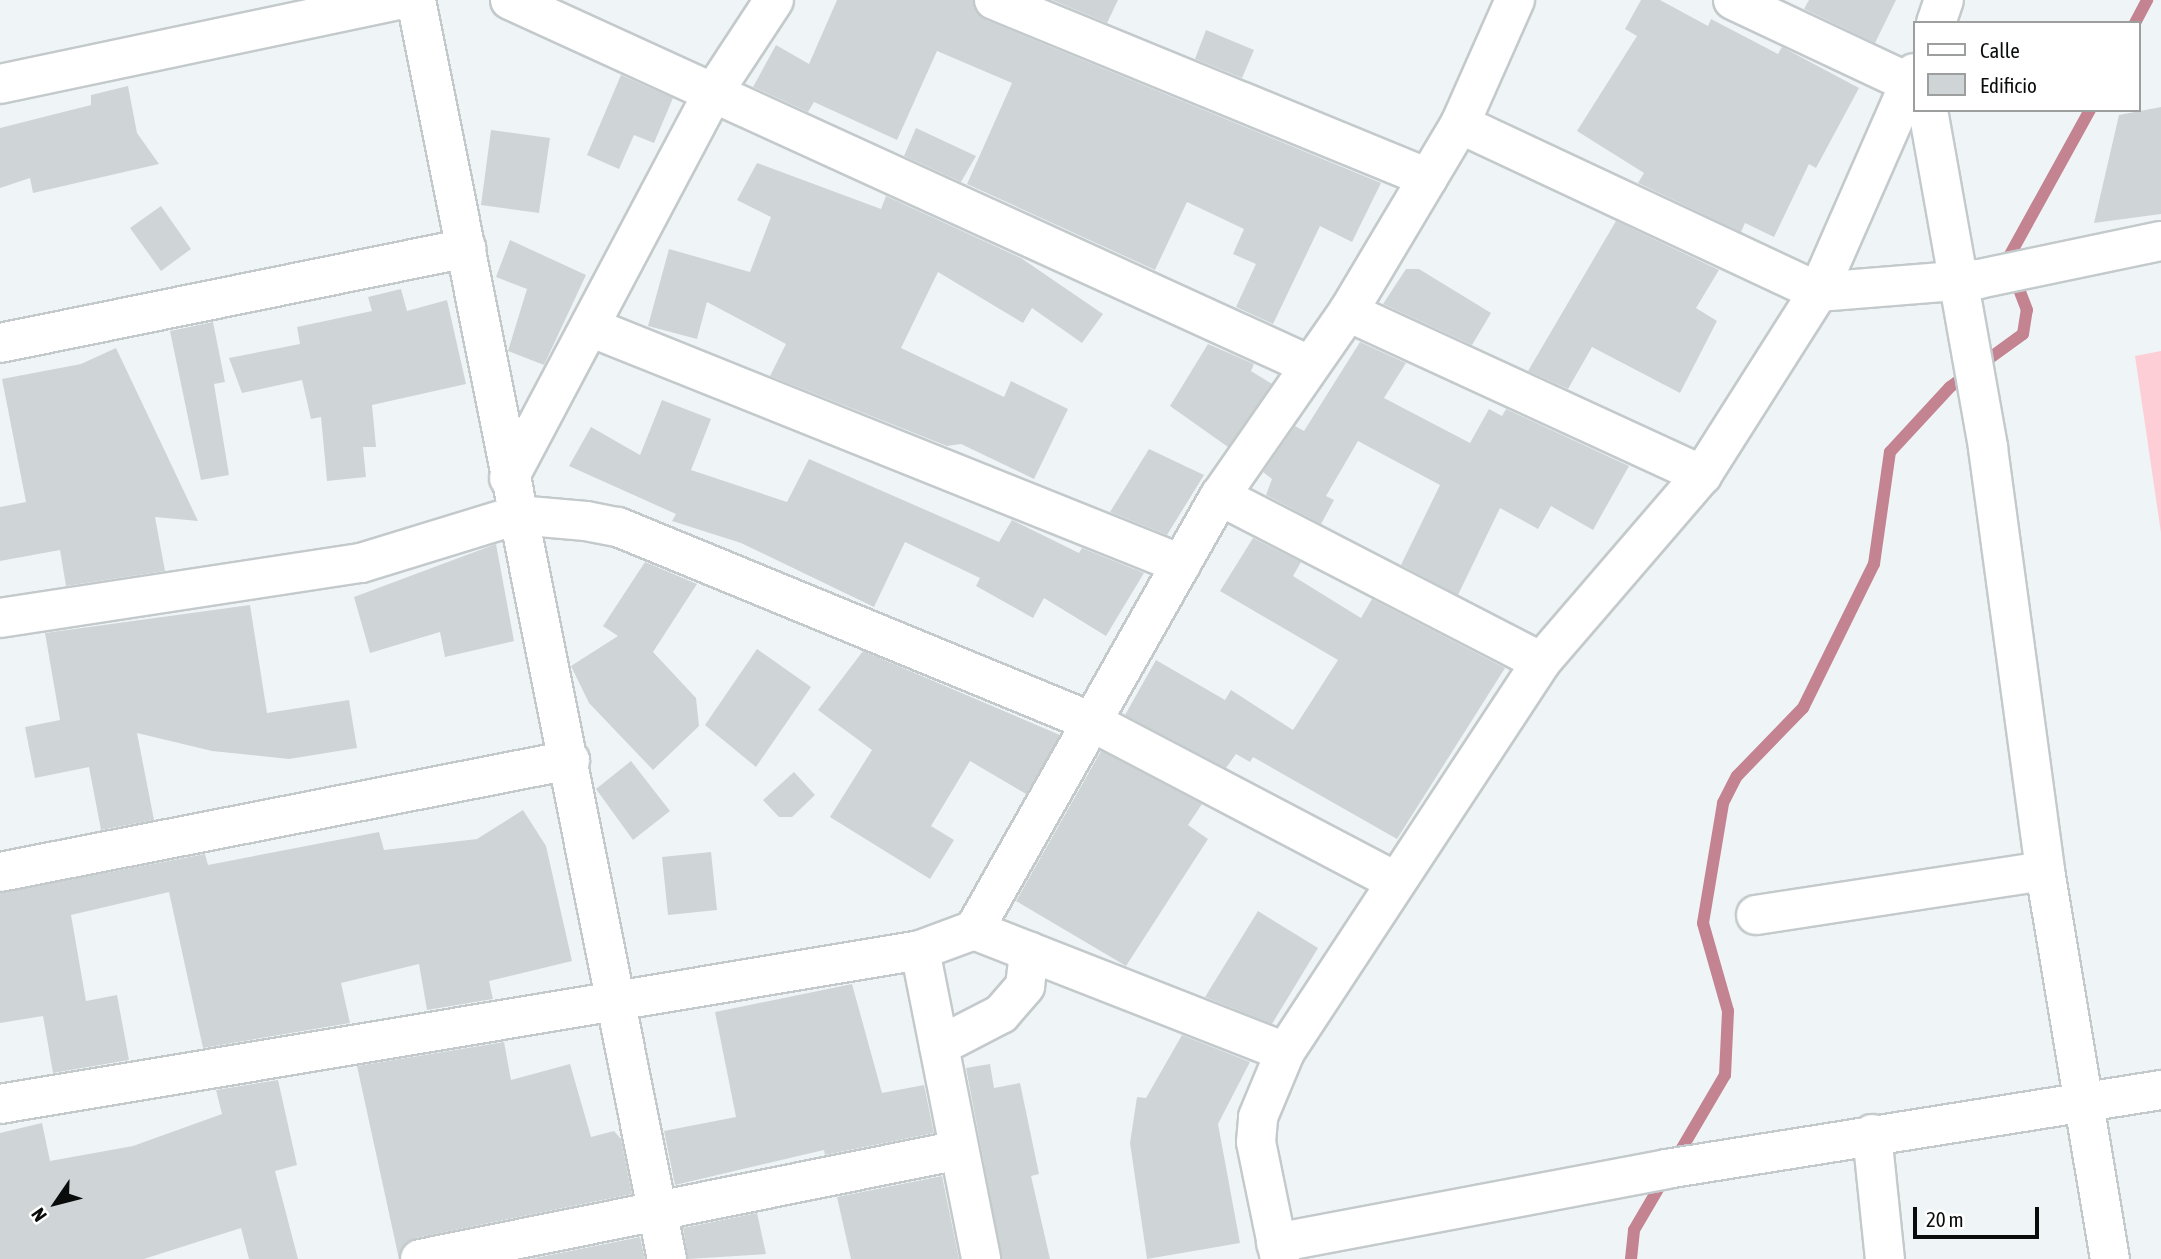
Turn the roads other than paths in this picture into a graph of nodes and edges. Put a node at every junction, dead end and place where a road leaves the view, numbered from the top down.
1 (399, 0) edge
2 (416, 0) edge
3 (510, 0) edge
4 (774, 0) edge
5 (994, 0) edge
6 (1515, 0) edge
7 (1733, 0) edge
8 (1944, 0) edge
9 (1937, 21) edge
10 (0, 84) edge
11 (1912, 86) edge
12 (713, 93) junction
13 (1912, 96) edge
14 (1921, 112) edge
15 (1460, 124) junction
16 (1428, 178) junction
17 (2161, 241) edge
18 (467, 248) junction
19 (1953, 279) junction
20 (1818, 292) junction
21 (1348, 312) junction
22 (590, 327) junction
23 (0, 343) edge
24 (1309, 365) junction
25 (1702, 475) junction
26 (509, 478) junction
27 (1220, 496) junction
28 (517, 516) junction
29 (1181, 564) junction
30 (0, 618) edge
31 (1541, 662) junction
32 (1092, 722) junction
33 (570, 760) junction
34 (2045, 871) junction
35 (0, 872) edge
36 (1395, 881) junction
37 (1756, 915) dead end
38 (974, 930) junction
39 (920, 950) junction
40 (1030, 951) junction
41 (618, 996) junction
42 (939, 1046) junction
43 (1285, 1052) junction
44 (2161, 1090) edge
45 (0, 1104) edge
46 (2087, 1104) junction
47 (1872, 1134) junction
48 (959, 1150) junction
49 (655, 1208) junction
50 (1278, 1251) edge
51 (421, 1259) edge
52 (667, 1259) edge
53 (981, 1259) edge
54 (1885, 1259) edge
55 (2110, 1259) edge

1 - 10 street
2 - 18 street
3 - 12 street
4 - 12 street
5 - 16 street
6 - 15 street
7 - 11 street
8 - 9 street
12 - 22 street
12 - 24 street
13 - 20 street
14 - 19 street
15 - 16 street
15 - 20 street
16 - 21 street
17 - 19 street
18 - 23 street
18 - 26 street
19 - 20 street
19 - 34 street
20 - 25 street
21 - 24 street
21 - 25 street
22 - 26 street
22 - 29 street
24 - 27 street
25 - 31 street
26 - 28 street
27 - 29 street
27 - 31 street
28 - 30 street
28 - 32 street
28 - 33 street
29 - 32 street
31 - 36 street
32 - 36 street
32 - 38 street
33 - 35 street
33 - 41 street
34 - 37 street
34 - 46 street
36 - 43 street
38 - 39 street
38 - 40 street
39 - 41 street
39 - 42 street
40 - 42 street
40 - 43 street
41 - 45 street
41 - 49 street
42 - 48 street
43 - 50 street
44 - 46 street
46 - 47 street
46 - 55 street
47 - 50 street
47 - 54 street
48 - 49 street
48 - 53 street
49 - 51 street
49 - 52 street

